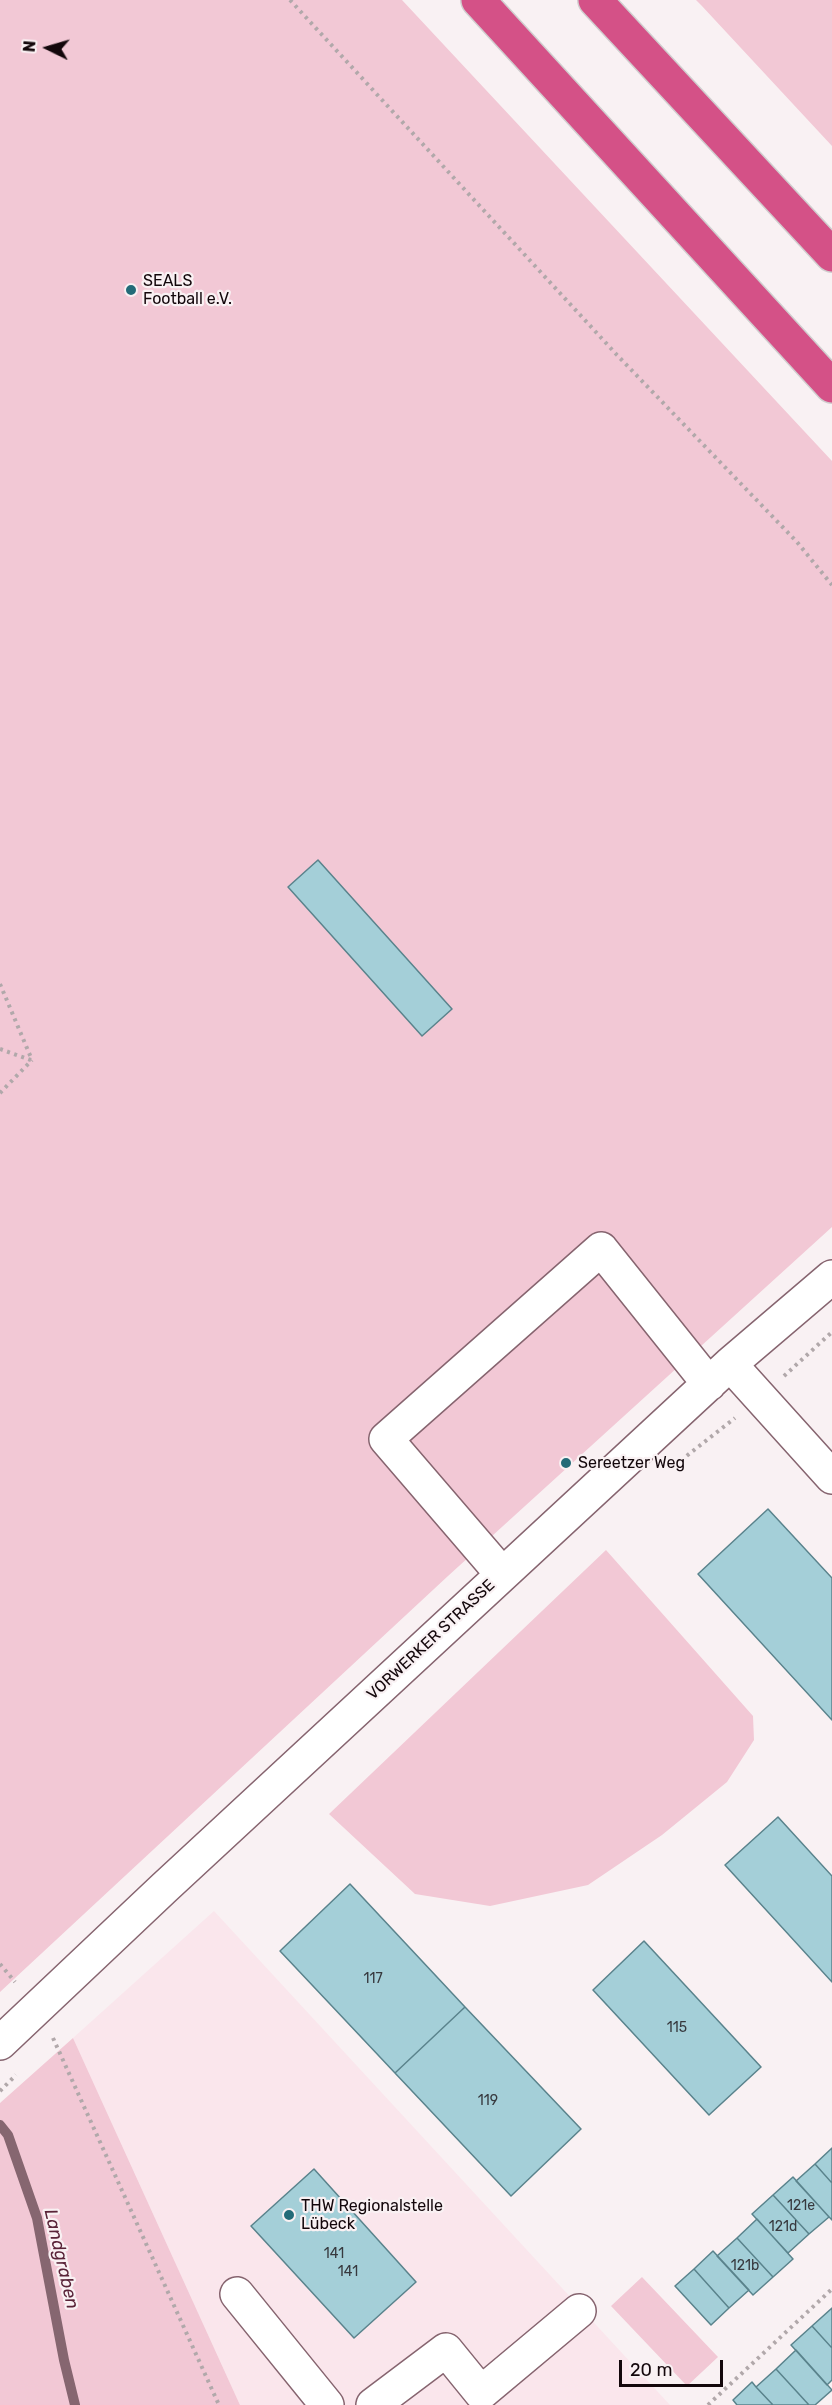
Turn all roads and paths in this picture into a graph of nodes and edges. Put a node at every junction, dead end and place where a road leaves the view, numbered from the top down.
1 (290, 0) edge
2 (477, 0) edge
3 (595, 0) edge
4 (832, 255) edge
5 (832, 386) edge
6 (832, 585) edge
7 (0, 984) edge
8 (0, 1049) edge
9 (32, 1060) junction
10 (0, 1093) edge
11 (832, 1277) edge
12 (832, 1332) edge
13 (720, 1374) junction
14 (761, 1398) junction
15 (669, 1470) dead end
16 (832, 1478) edge
17 (502, 1574) junction
18 (0, 1964) edge
19 (35, 2007) junction
20 (62, 2031) dead end
21 (53, 2038) junction
22 (3, 2039) edge
23 (832, 2289) edge
24 (237, 2294) dead end
25 (579, 2311) dead end
26 (219, 2405) edge
27 (327, 2405) edge
28 (373, 2405) edge
29 (708, 2405) edge

1 - 6 path
2 - 5 highway
3 - 4 highway
7 - 9 path
8 - 9 path
9 - 10 path
11 - 13 street, VORWERKER STRASSE
12 - 14 path
13 - 14 street
13 - 17 street, VORWERKER STRASSE
13 - 17 street
14 - 15 path
14 - 16 street
17 - 19 street, VORWERKER STRASSE
18 - 19 path
19 - 21 path
19 - 22 street, VORWERKER STRASSE
20 - 21 path
21 - 26 path
23 - 29 path
24 - 27 street
25 - 28 street

